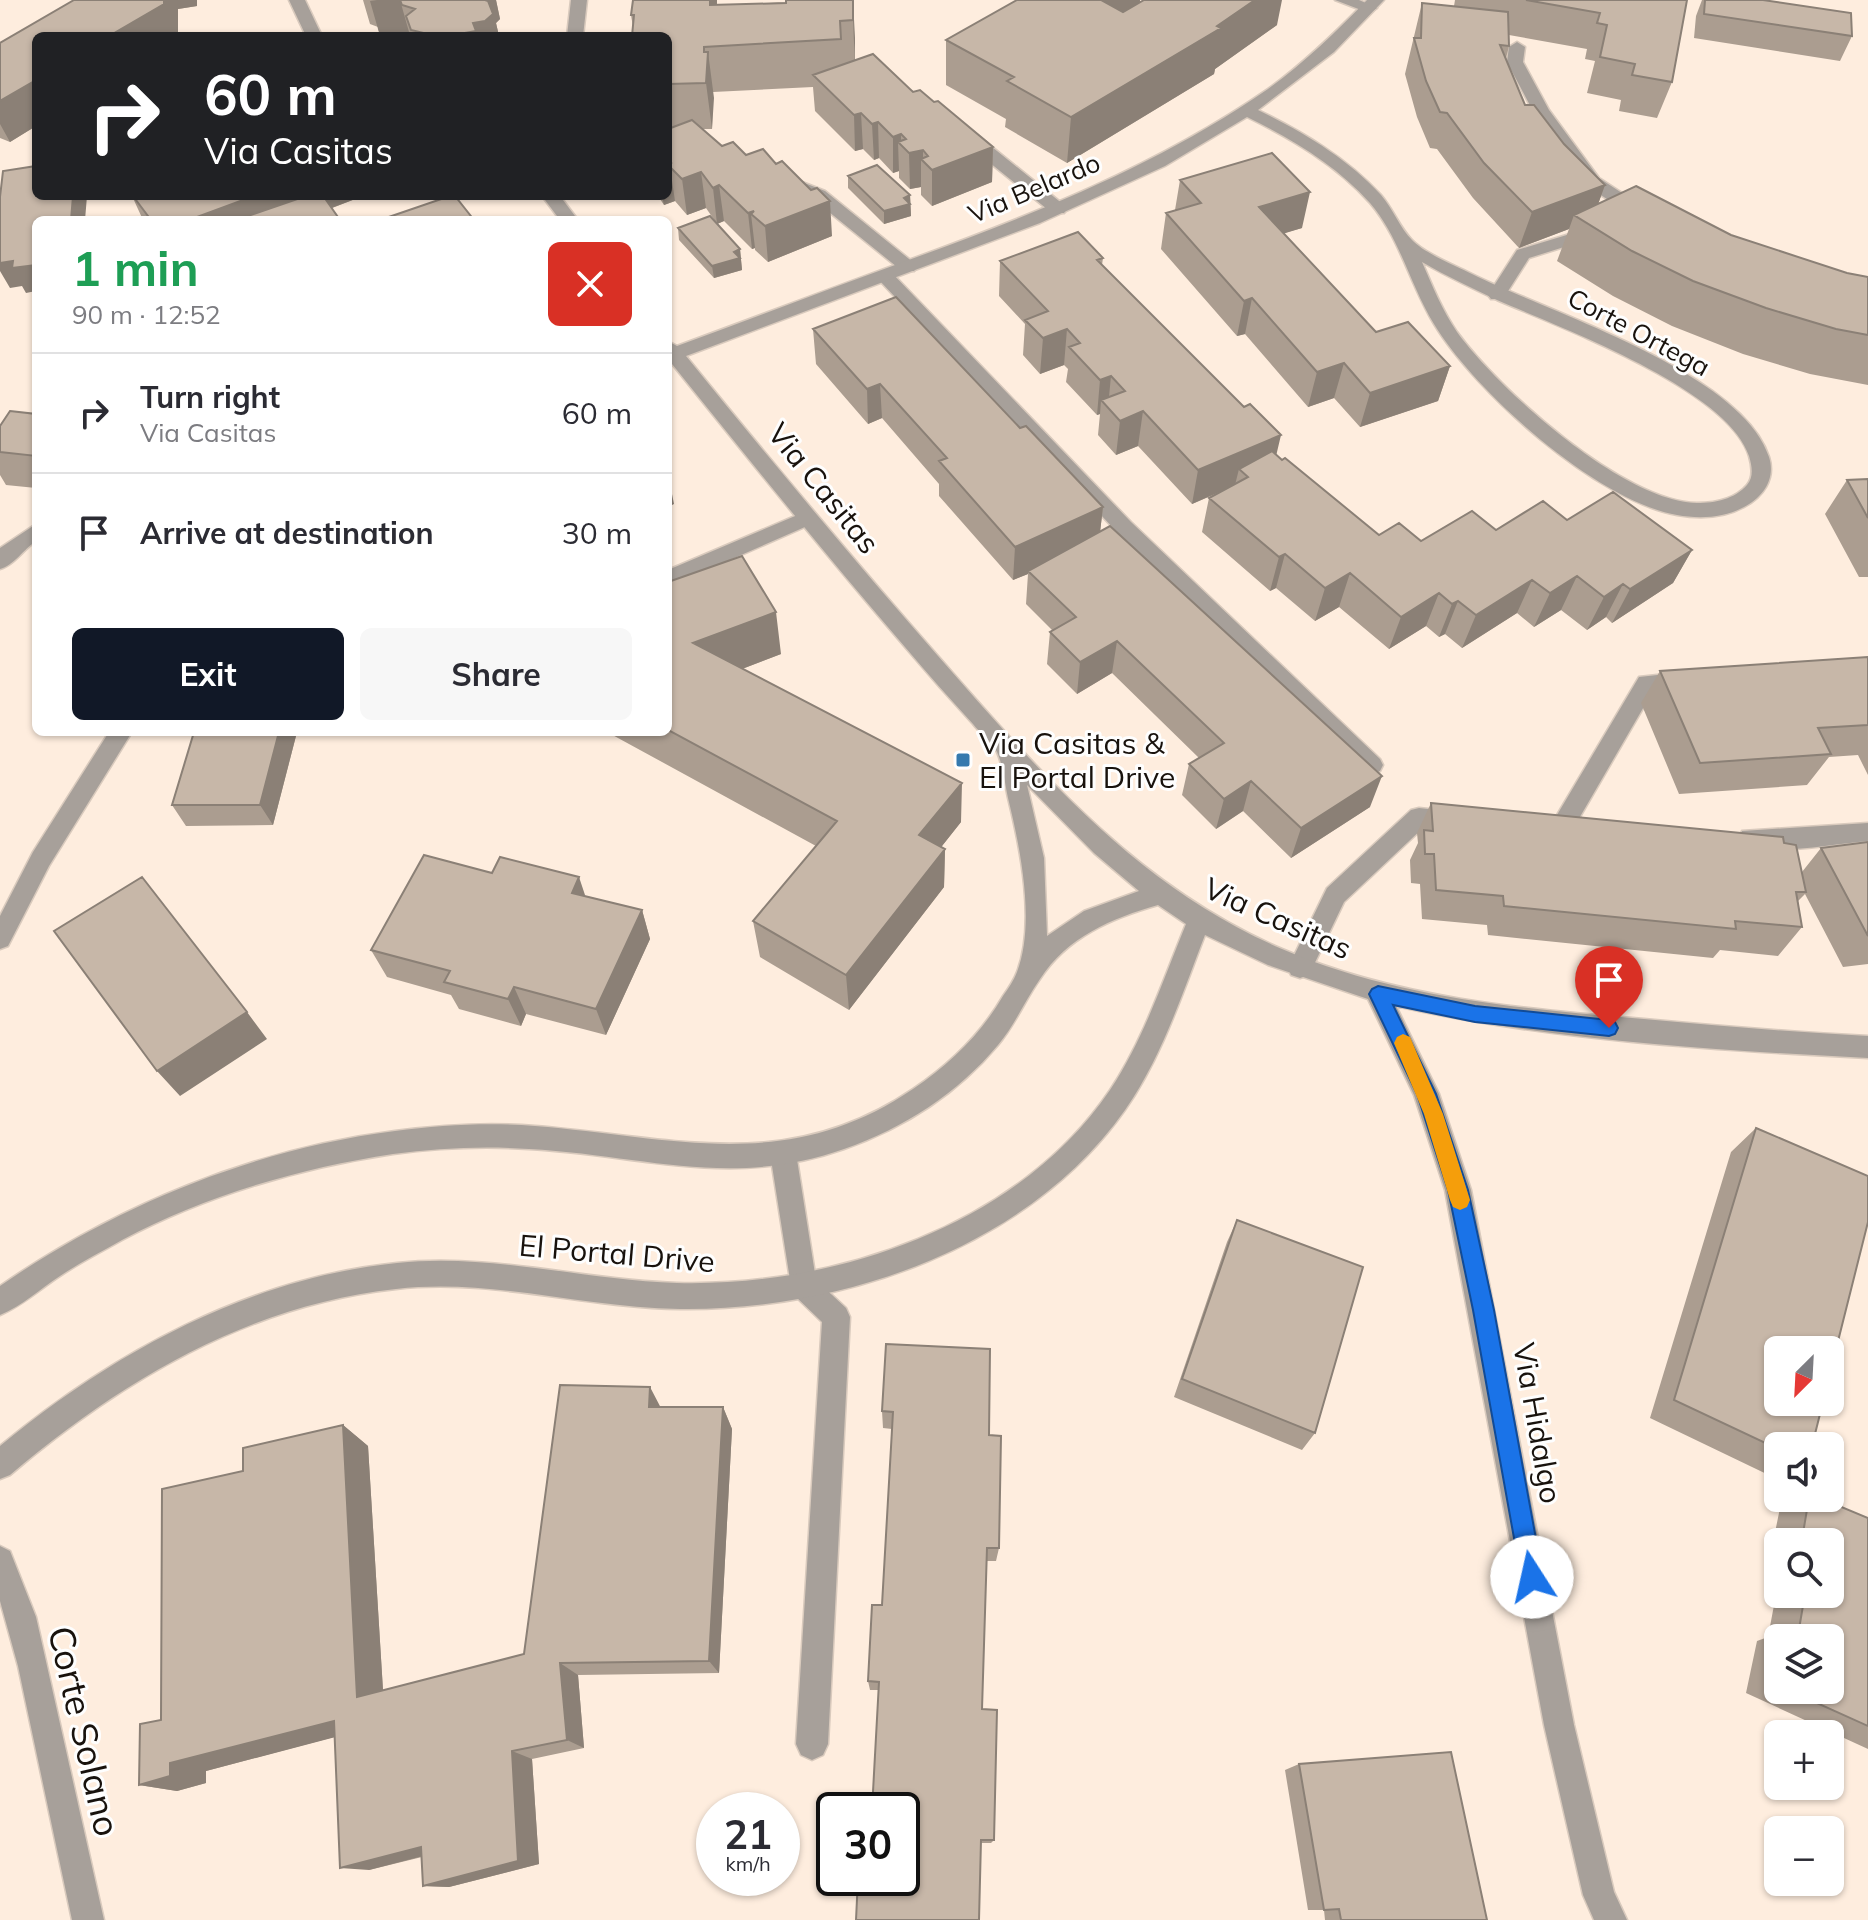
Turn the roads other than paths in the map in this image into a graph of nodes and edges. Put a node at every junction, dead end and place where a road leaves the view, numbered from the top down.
1 (297, 0) edge
2 (579, 0) edge
3 (1343, 0) edge
4 (1372, 4) edge
5 (312, 32) edge
6 (575, 32) edge
7 (1517, 47) dead end
8 (1247, 111) junction
9 (959, 129) edge
10 (781, 178) edge
11 (554, 200) edge
12 (1058, 209) junction
13 (568, 216) edge
14 (1405, 244) junction
15 (908, 267) junction
16 (885, 276) junction
17 (1497, 295) junction
18 (672, 350) edge
19 (672, 351) edge
20 (807, 518) junction
21 (32, 534) edge
22 (0, 562) edge
23 (672, 577) edge
24 (1710, 678) edge
25 (118, 736) edge
26 (1006, 747) junction
27 (1372, 765) edge
28 (1482, 822) edge
29 (1593, 829) edge
30 (1868, 832) edge
31 (1733, 837) edge
32 (1160, 895) junction
33 (1199, 920) junction
34 (0, 939) edge
35 (1300, 968) junction
36 (1029, 975) junction
37 (1378, 994) junction
38 (1868, 1047) edge
39 (783, 1153) junction
40 (804, 1286) junction
41 (0, 1302) edge
42 (0, 1465) edge
43 (0, 1561) edge
44 (812, 1744) dead end
45 (88, 1920) edge
46 (1611, 1920) edge

1 - 5 street
2 - 6 street
3 - 4 street
4 - 8 street, Via Belardo
7 - 17 street
8 - 12 street, Via Belardo
8 - 14 street, Corte Ortega
9 - 12 street
10 - 15 street
11 - 13 street
12 - 15 street, Via Belardo
14 - 17 street, Corte Ortega
14 - 17 street, Corte Ortega
15 - 16 street, Via Belardo
16 - 18 street, Via Belardo
16 - 27 street
19 - 20 street, Via Casitas
20 - 23 street
20 - 26 street, Via Casitas
21 - 22 street
24 - 29 street
25 - 34 street
26 - 32 street, Via Casitas
26 - 36 street
28 - 35 street
30 - 31 street
32 - 33 street, Via Casitas
32 - 36 street
33 - 35 street, Via Casitas
33 - 40 street, El Portal Drive
35 - 37 street, Via Casitas
36 - 39 street
37 - 38 street, Via Casitas
37 - 46 street, Via Hidalgo
39 - 40 street
39 - 41 street
40 - 42 street, El Portal Drive
40 - 44 street
43 - 45 street, Corte Solano

